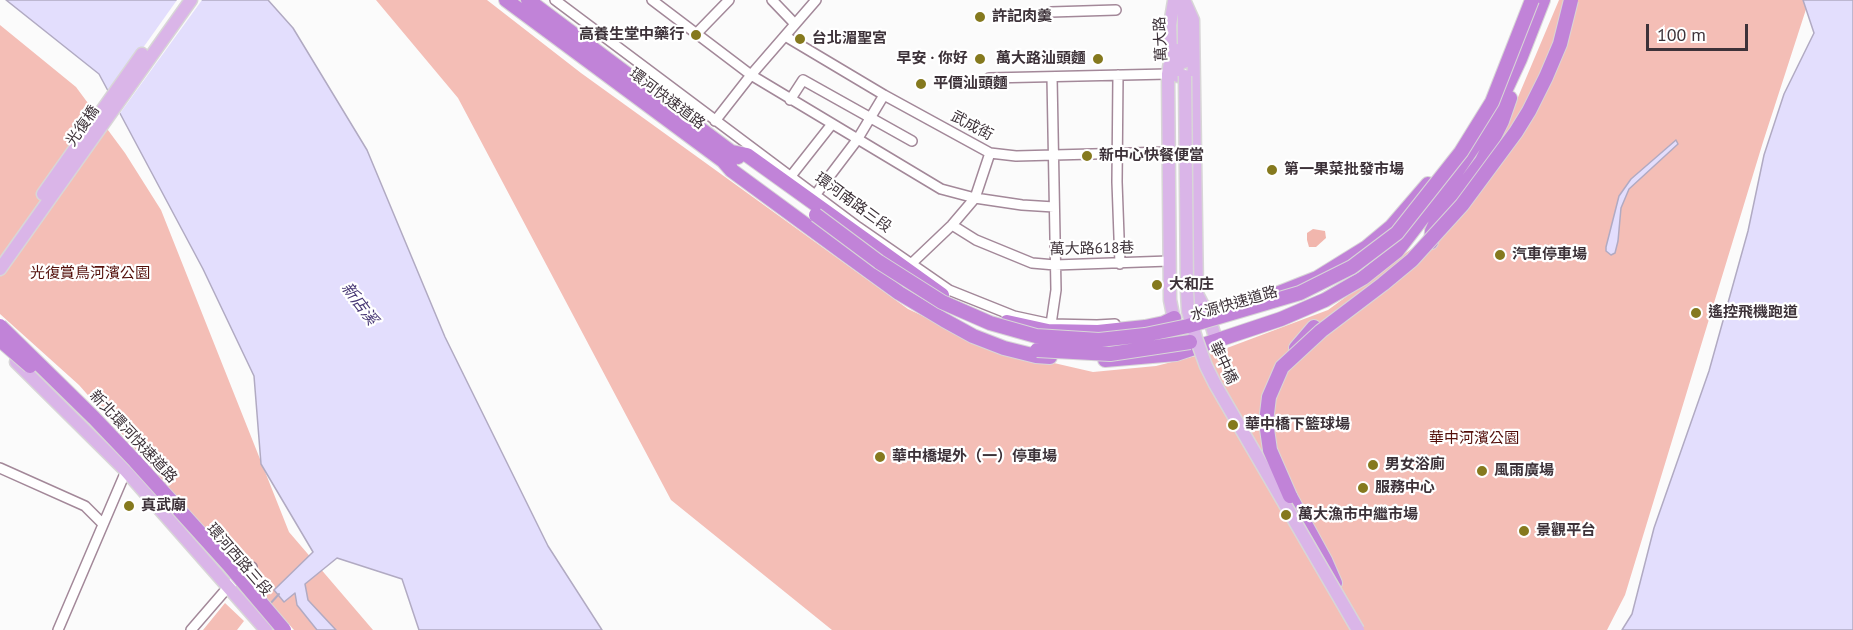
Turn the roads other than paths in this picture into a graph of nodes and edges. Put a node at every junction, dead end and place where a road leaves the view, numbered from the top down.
1 (182, 0) edge
2 (191, 0) edge
3 (506, 0) edge
4 (528, 0) edge
5 (652, 0) edge
6 (729, 0) edge
7 (772, 0) edge
8 (816, 0) edge
9 (1179, 0) edge
10 (1532, 0) edge
11 (1543, 0) edge
12 (1571, 0) edge
13 (560, 1) edge
14 (1116, 10) dead end
15 (1051, 12) dead end
16 (795, 24) junction
17 (698, 33) junction
18 (785, 36) junction
19 (751, 75) junction
20 (1118, 75) junction
21 (1177, 75) junction
22 (1052, 77) junction
23 (989, 78) dead end
24 (1511, 78) junction
25 (884, 95) junction
26 (790, 100) junction
27 (1492, 102) junction
28 (872, 118) junction
29 (715, 121) junction
30 (832, 124) junction
31 (857, 140) junction
32 (912, 141) dead end
33 (1118, 152) junction
34 (1169, 152) junction
35 (990, 153) junction
36 (1053, 155) junction
37 (728, 157) junction
38 (791, 176) junction
39 (816, 195) junction
40 (975, 198) junction
41 (1054, 207) junction
42 (813, 218) junction
43 (952, 225) junction
44 (1406, 237) junction
45 (1431, 244) dead end
46 (0, 255) edge
47 (1169, 261) junction
48 (911, 264) junction
49 (1120, 264) junction
50 (1055, 265) junction
51 (0, 269) edge
52 (1197, 294) junction
53 (1170, 300) junction
54 (1204, 310) junction
55 (1174, 318) junction
56 (967, 324) junction
57 (1051, 324) junction
58 (1314, 327) dead end
59 (0, 328) edge
60 (0, 340) edge
61 (1216, 340) junction
62 (1190, 342) junction
63 (0, 347) edge
64 (1176, 354) junction
65 (1282, 367) junction
66 (0, 468) edge
67 (126, 471) junction
68 (103, 524) junction
69 (252, 567) dead end
70 (232, 583) junction
71 (1340, 599) junction
72 (275, 629) edge
73 (58, 630) edge
74 (191, 630) edge
75 (1351, 630) edge
76 (1358, 630) edge

1 - 46 main road, 光復橋
2 - 51 main road, 光復橋
3 - 37 highway, 環河快速道路
4 - 37 highway, 環河快速道路
5 - 17 street
6 - 17 street
7 - 16 street
8 - 16 street
9 - 21 main road, 萬大路
9 - 52 main road
10 - 27 highway, 水源快速道路, bridge
11 - 24 highway, 水源快速道路
12 - 65 highway, bridge
13 - 29 street, 環河南路三段
14 - 15 street
16 - 18 street
17 - 19 street
18 - 19 street
18 - 25 street, 武成街
19 - 26 street
19 - 29 street
20 - 21 street
20 - 22 street
20 - 33 street
21 - 34 main road
21 - 62 main road, 華中橋
21 - 71 main road, 華中橋, bridge
22 - 23 street
22 - 36 street
24 - 44 highway, 水源快速道路
24 - 45 highway
25 - 28 street
25 - 35 street, 武成街
26 - 28 street
26 - 30 street
27 - 42 highway, 水源快速道路, bridge
27 - 54 highway, bridge
28 - 31 street
28 - 32 street
29 - 38 street, 環河南路三段
30 - 31 street
30 - 38 street
31 - 39 street
31 - 40 street
33 - 34 street, 武成街
33 - 36 street, 武成街
33 - 49 street
34 - 47 main road
35 - 36 street, 武成街
35 - 40 street
36 - 41 street
37 - 42 highway, 環河快速道路
37 - 55 highway
37 - 64 highway
38 - 39 street, 環河南路三段
39 - 48 street, 環河南路三段
40 - 41 street
40 - 43 street
41 - 50 street
42 - 56 highway, 水源快速道路
43 - 48 street
43 - 50 street, 萬大路618巷
44 - 56 highway, 水源快速道路
44 - 61 highway
47 - 49 street, 萬大路618巷
47 - 53 main road
48 - 57 street, 環河南路三段
49 - 50 street, 萬大路618巷
50 - 57 street
52 - 53 main road
52 - 54 main road
53 - 55 main road
54 - 55 street, 環河南路三段
54 - 61 main road
55 - 57 street, 環河南路三段
55 - 64 main road
56 - 62 highway, bridge
58 - 65 highway, bridge
59 - 70 main road, 環河西路三段
59 - 72 highway, 新北環河快速道路, bridge
60 - 72 highway, 新北環河快速道路, bridge
61 - 64 highway
62 - 75 main road, 華中橋
63 - 67 main road, 環河西路三段
65 - 71 highway, bridge
66 - 68 street
67 - 68 street
67 - 70 main road, 環河西路三段
68 - 73 street
69 - 70 street
70 - 72 main road, 環河西路三段, bridge
70 - 74 street
71 - 76 main road, 華中橋, bridge

